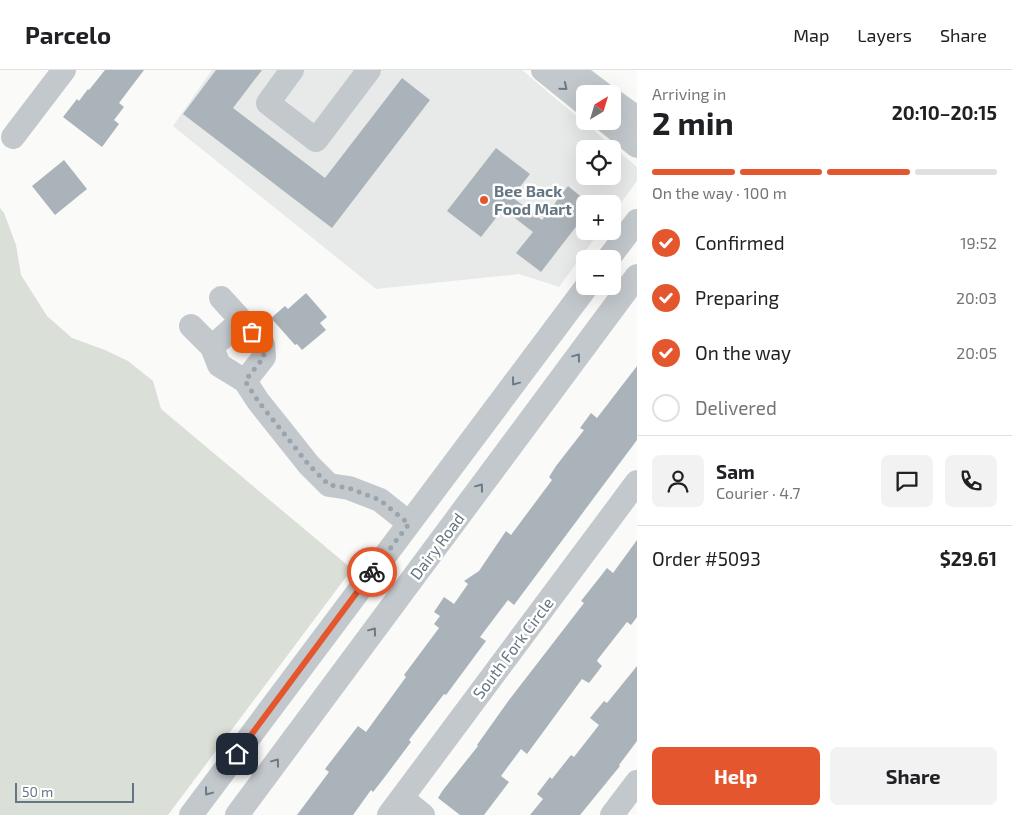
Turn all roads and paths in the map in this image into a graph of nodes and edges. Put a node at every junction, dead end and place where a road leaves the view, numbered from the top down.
1 (64, 70) edge
2 (292, 70) edge
3 (369, 70) edge
4 (543, 70) edge
5 (571, 70) edge
6 (592, 85) edge
7 (576, 97) edge
8 (621, 106) edge
9 (637, 118) edge
10 (617, 130) edge
11 (13, 137) dead end
12 (637, 146) edge
13 (637, 221) edge
14 (615, 250) edge
15 (637, 276) edge
16 (580, 295) edge
17 (220, 298) dead end
18 (241, 321) junction
19 (191, 326) dead end
20 (212, 347) junction
21 (245, 381) junction
22 (637, 482) edge
23 (409, 524) junction
24 (637, 782) edge
25 (395, 806) edge
26 (191, 815) edge
27 (237, 815) edge
28 (423, 815) edge
29 (612, 815) edge

1 - 11 street
2 - 3 street
4 -> 7 street
5 - 6 street
8 - 9 street
10 - 12 street
13 - 14 street
27 -> 15 street, Dairy Road
16 -> 23 street
17 - 18 street
18 - 20 street
18 - 21 street
19 - 20 street
20 - 21 street
21 - 23 street
22 - 25 street, South Fork Circle
23 -> 26 street
24 - 29 street
25 - 28 street

